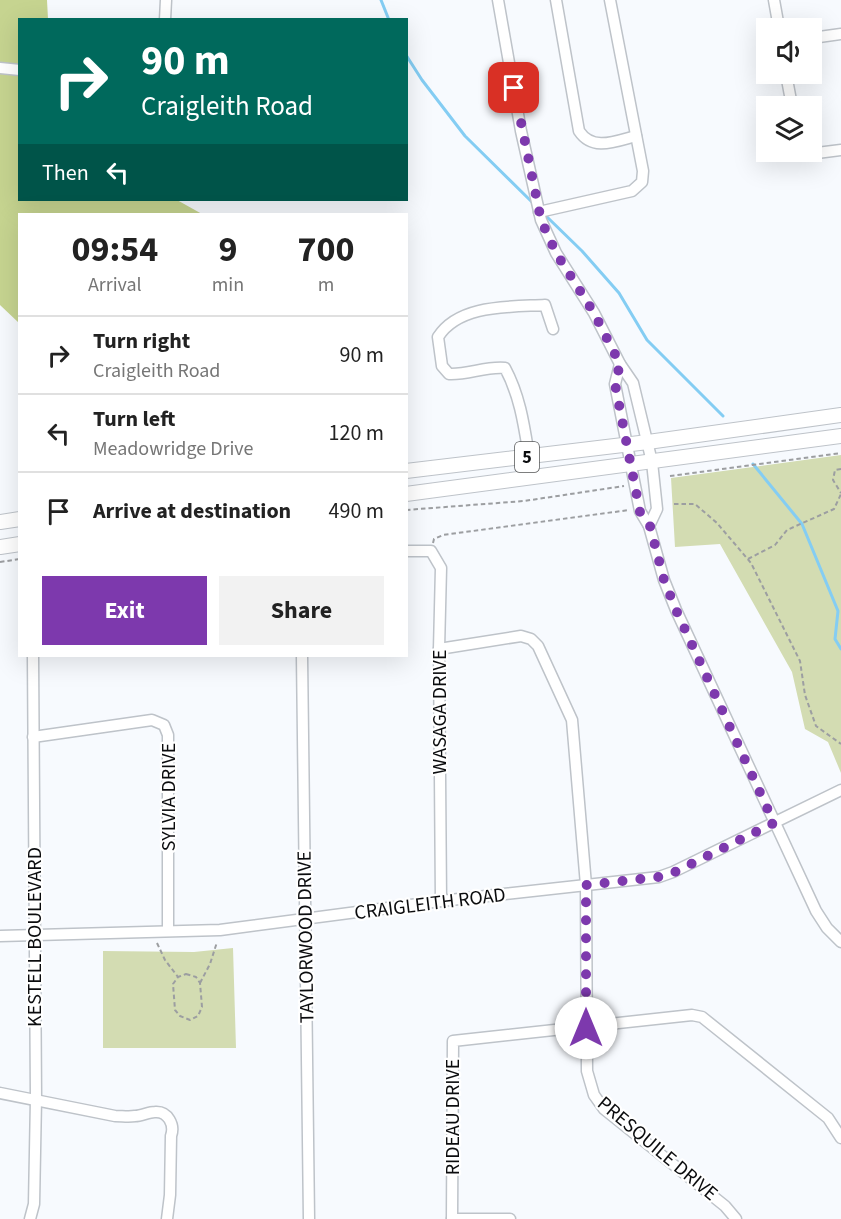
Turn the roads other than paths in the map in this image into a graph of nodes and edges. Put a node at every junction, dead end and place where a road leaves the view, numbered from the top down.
1 (166, 0) edge
2 (498, 0) edge
3 (556, 0) edge
4 (610, 0) edge
5 (774, 0) edge
6 (165, 18) edge
7 (777, 18) edge
8 (841, 34) edge
9 (822, 37) edge
10 (0, 68) edge
11 (18, 70) edge
12 (636, 136) junction
13 (841, 150) edge
14 (822, 152) edge
15 (539, 212) junction
16 (553, 329) dead end
17 (620, 364) junction
18 (841, 415) edge
19 (841, 436) edge
20 (648, 442) junction
21 (628, 444) junction
22 (529, 456) junction
23 (652, 462) junction
24 (632, 465) junction
25 (408, 471) edge
26 (408, 494) edge
27 (18, 519) edge
28 (0, 522) edge
29 (650, 526) junction
30 (18, 544) edge
31 (0, 547) edge
32 (408, 551) edge
33 (439, 649) junction
34 (33, 657) edge
35 (302, 657) edge
36 (33, 737) junction
37 (841, 790) edge
38 (774, 823) junction
39 (586, 885) junction
40 (441, 901) junction
41 (304, 920) junction
42 (168, 930) junction
43 (0, 936) edge
44 (34, 936) junction
45 (841, 942) edge
46 (586, 1028) junction
47 (0, 1094) edge
48 (36, 1099) junction
49 (841, 1138) edge
50 (30, 1219) edge
51 (167, 1219) edge
52 (309, 1219) edge
53 (452, 1219) edge
54 (510, 1219) edge
55 (735, 1219) edge

1 - 6 street
2 - 15 street
3 - 12 street
4 - 12 street
5 - 7 street
8 - 9 street
10 - 11 street
12 - 15 street
13 - 14 street
15 - 17 street
16 - 22 street
17 - 20 street
17 - 21 street
18 - 20 main road, 5
19 - 23 main road, 5
20 - 21 main road, 5
20 - 23 street
21 - 22 main road, 5
21 - 24 street
22 - 25 main road, 5
23 - 24 main road, 5
23 - 29 street
24 - 26 main road, 5
24 - 29 street
27 - 28 main road
29 - 38 street
30 - 31 main road
32 - 33 street, WASAGA DRIVE
33 - 39 street, PRESQUILE DRIVE
33 - 40 street, WASAGA DRIVE
34 - 36 street, KESTELL BOULEVARD
35 - 41 street, TAYLORWOOD DRIVE
36 - 42 street, SYLVIA DRIVE
36 - 44 street, KESTELL BOULEVARD
37 - 38 street, CRAIGLEITH ROAD
38 - 39 street, CRAIGLEITH ROAD
38 - 45 street
39 - 40 street, CRAIGLEITH ROAD
39 - 46 street, PRESQUILE DRIVE
40 - 41 street, CRAIGLEITH ROAD
41 - 42 street, CRAIGLEITH ROAD
41 - 52 street, TAYLORWOOD DRIVE
42 - 44 street, CRAIGLEITH ROAD
43 - 44 street, CRAIGLEITH ROAD
44 - 48 street, KESTELL BOULEVARD
46 - 49 street
46 - 53 street, RIDEAU DRIVE
46 - 55 street, PRESQUILE DRIVE
47 - 48 street
48 - 50 street, KESTELL BOULEVARD
48 - 51 street
53 - 54 street

